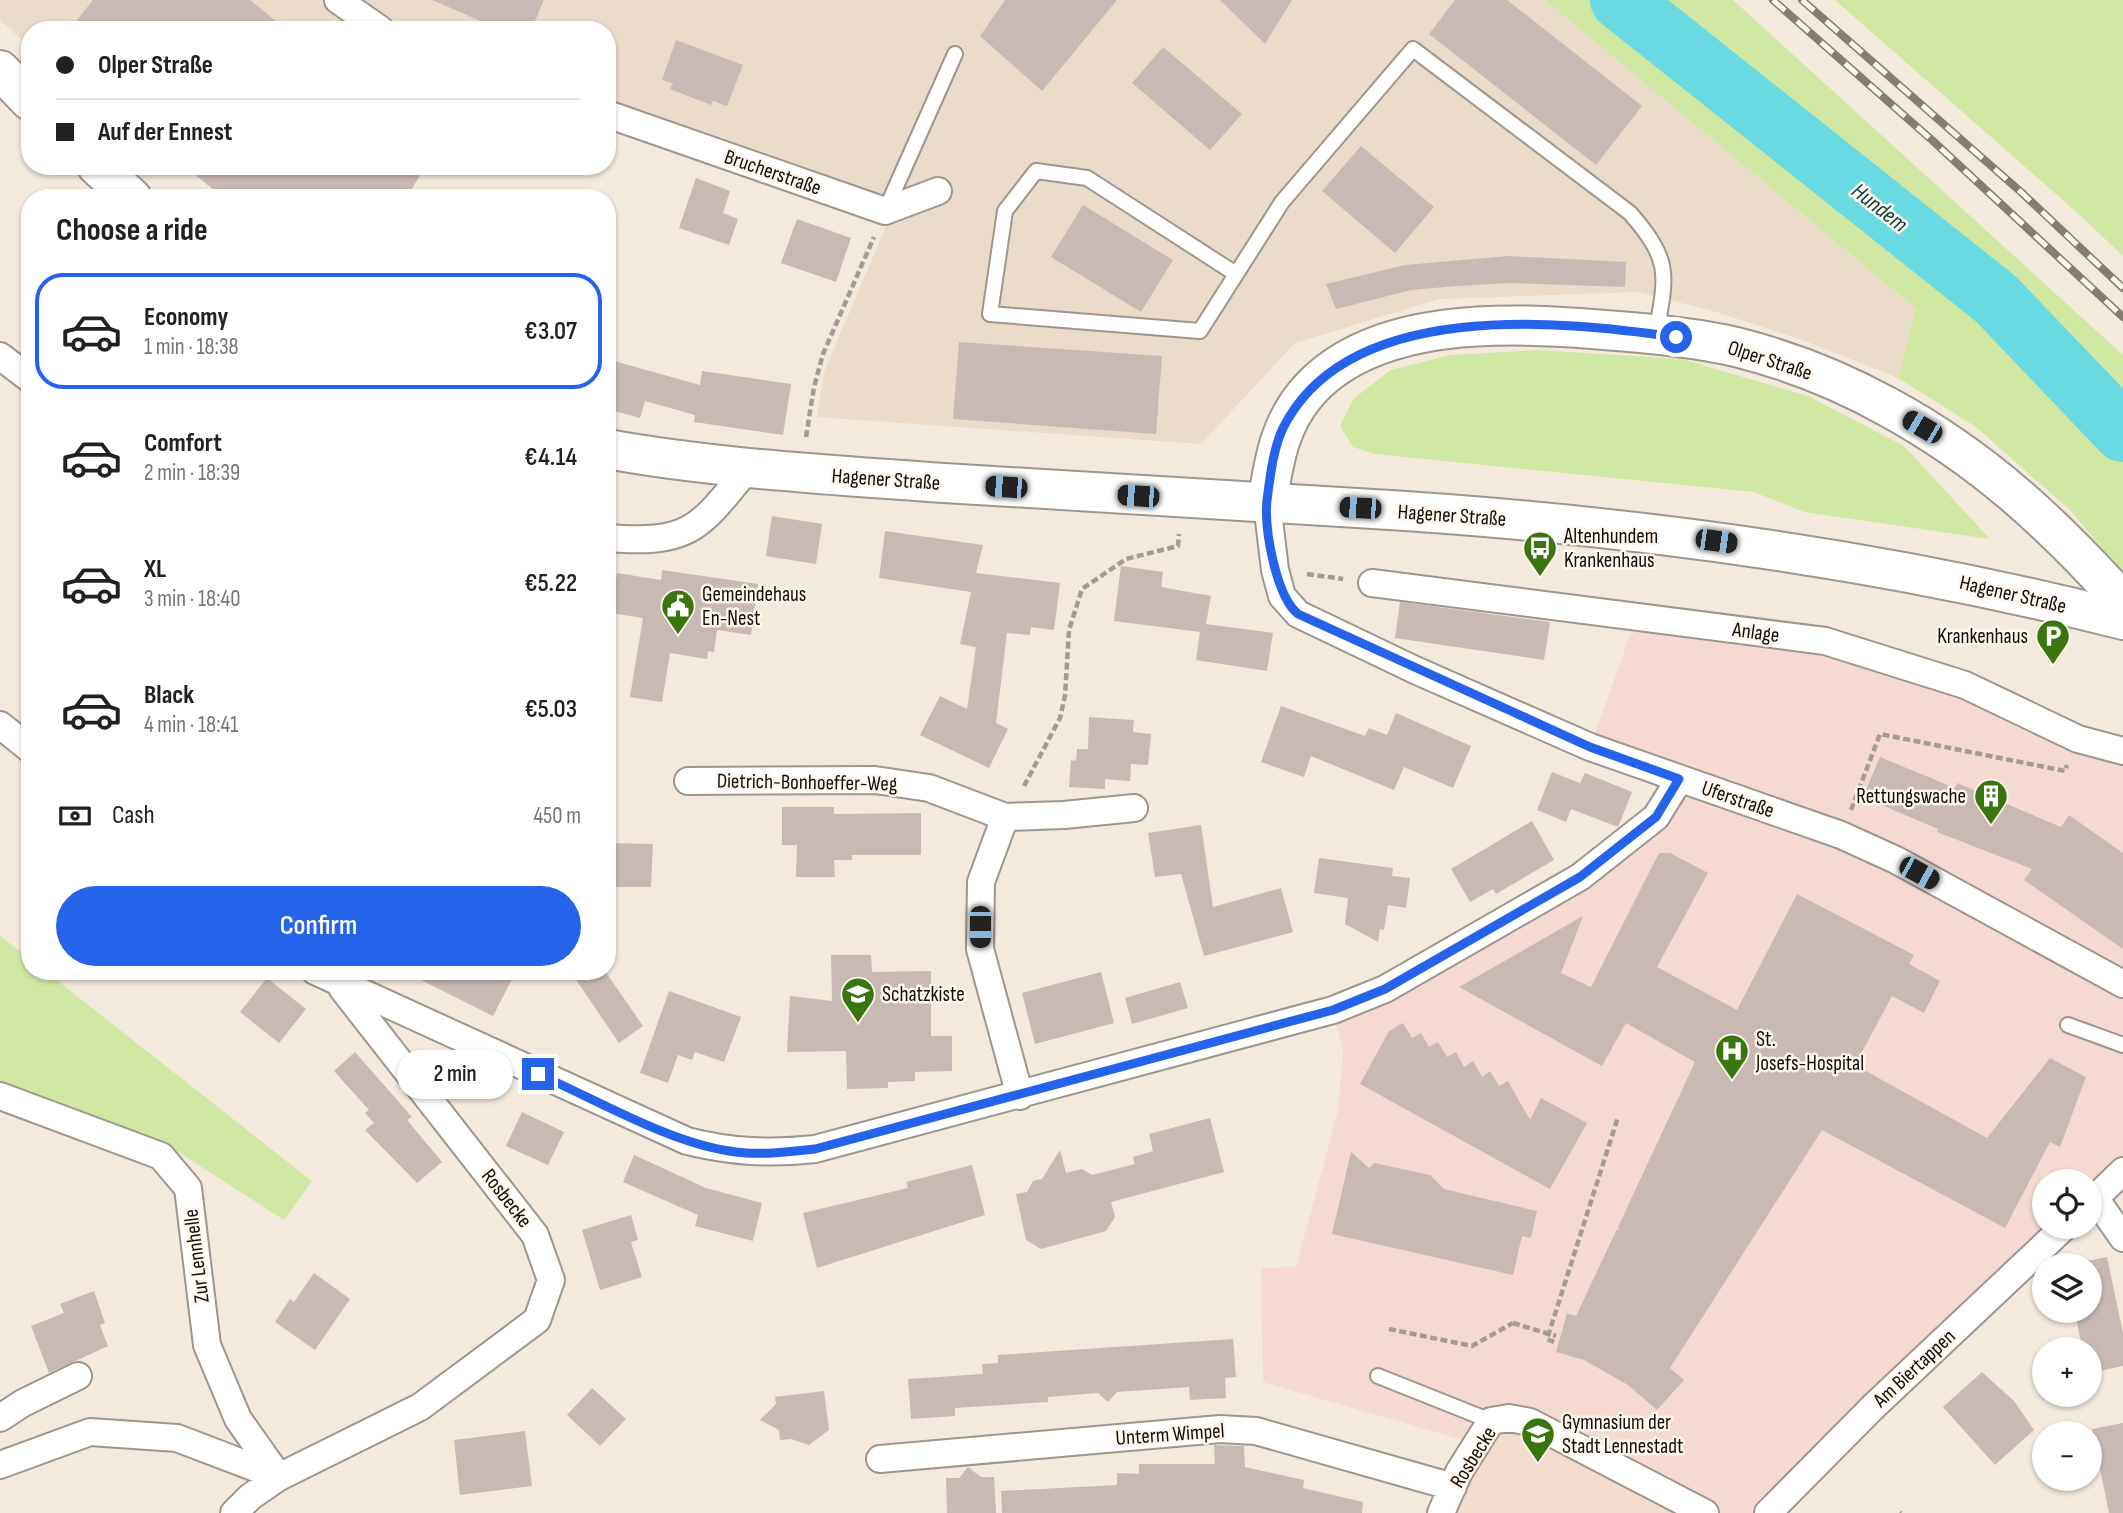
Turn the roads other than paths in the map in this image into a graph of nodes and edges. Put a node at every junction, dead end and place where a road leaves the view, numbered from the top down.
1 (338, 0) edge
2 (368, 21) edge
3 (955, 54) dead end
4 (0, 70) edge
5 (21, 91) edge
6 (616, 117) edge
7 (107, 175) edge
8 (122, 189) edge
9 (938, 191) dead end
10 (885, 211) junction
11 (1236, 274) junction
12 (1656, 334) junction
13 (0, 356) edge
14 (21, 372) edge
15 (616, 451) edge
16 (748, 468) junction
17 (1267, 503) junction
18 (616, 539) edge
19 (1372, 583) road end
20 (2123, 602) edge
21 (2123, 620) edge
22 (0, 725) edge
23 (21, 742) edge
24 (2123, 751) edge
25 (1679, 779) junction
26 (688, 781) dead end
27 (1134, 808) dead end
28 (1005, 817) junction
29 (329, 980) edge
30 (331, 980) edge
31 (2123, 984) edge
32 (2068, 1025) dead end
33 (2123, 1045) edge
34 (0, 1096) edge
35 (1020, 1096) junction
36 (2123, 1171) edge
37 (2102, 1191) edge
38 (2102, 1212) edge
39 (2123, 1238) edge
40 (2051, 1239) edge
41 (78, 1376) dead end
42 (1378, 1376) dead end
43 (0, 1418) edge
44 (1491, 1421) junction
45 (880, 1458) dead end
46 (0, 1465) edge
47 (279, 1477) junction
48 (1453, 1487) junction
49 (234, 1513) edge
50 (1441, 1513) edge
51 (1704, 1513) edge
52 (1768, 1513) edge

1 - 2 street
3 - 10 lane
4 - 5 main road
6 - 10 street, Brucherstraße
7 - 8 main road
9 - 10 street
11 - 11 lane
11 - 12 lane
12 - 17 main road, Olper Straße
12 - 20 main road, Olper Straße
13 - 14 street
15 - 16 main road, Hagener Straße
16 - 17 main road, Hagener Straße
16 - 18 street
17 - 21 main road, Hagener Straße
17 - 25 street, Uferstraße
19 - 24 street, Anlage
22 - 23 street
25 - 31 street, Uferstraße
25 - 35 street
26 - 28 street, Dietrich-Bonhoeffer-Weg
27 - 28 street, Dietrich-Bonhoeffer-Weg
28 - 35 street
29 - 47 street, Rosbecke
30 - 35 street
32 - 33 lane
34 - 47 street, Zur Lennhelle
36 - 37 street
38 - 39 street
40 - 52 street, Am Biertappen
41 - 43 street
42 - 44 lane
44 - 48 street, Rosbecke
44 - 51 street, Rosbecke
45 - 48 street, Unterm Wimpel
46 - 47 street
47 - 49 street, Rosbecke
48 - 50 street, Rosbecke

